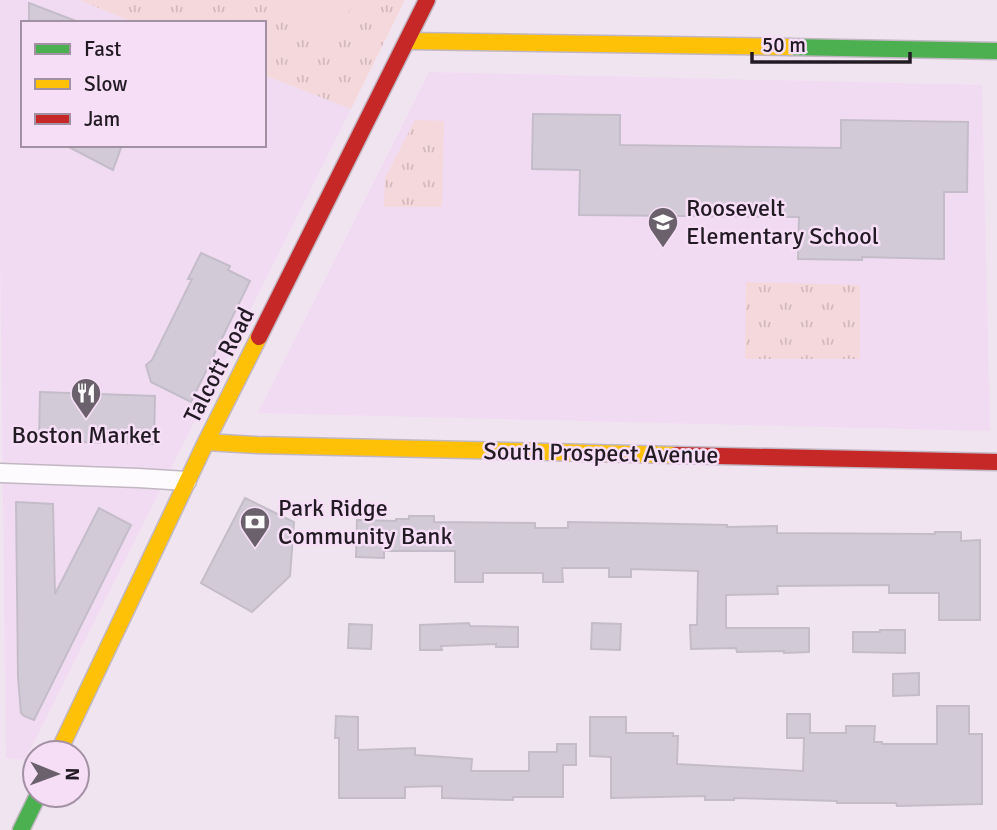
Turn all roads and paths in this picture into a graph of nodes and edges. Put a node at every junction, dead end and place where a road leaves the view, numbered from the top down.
1 (427, 0) edge
2 (407, 41) junction
3 (997, 51) edge
4 (206, 442) junction
5 (997, 462) edge
6 (0, 473) edge
7 (187, 481) junction
8 (65, 739) edge
9 (31, 809) edge
10 (21, 830) edge

1 - 2 street, Talcott Road
2 - 3 street
2 - 4 street, Talcott Road
4 - 5 street, South Prospect Avenue
4 - 7 street, Talcott Road
6 - 7 street
7 - 8 street, Talcott Road
9 - 10 street

